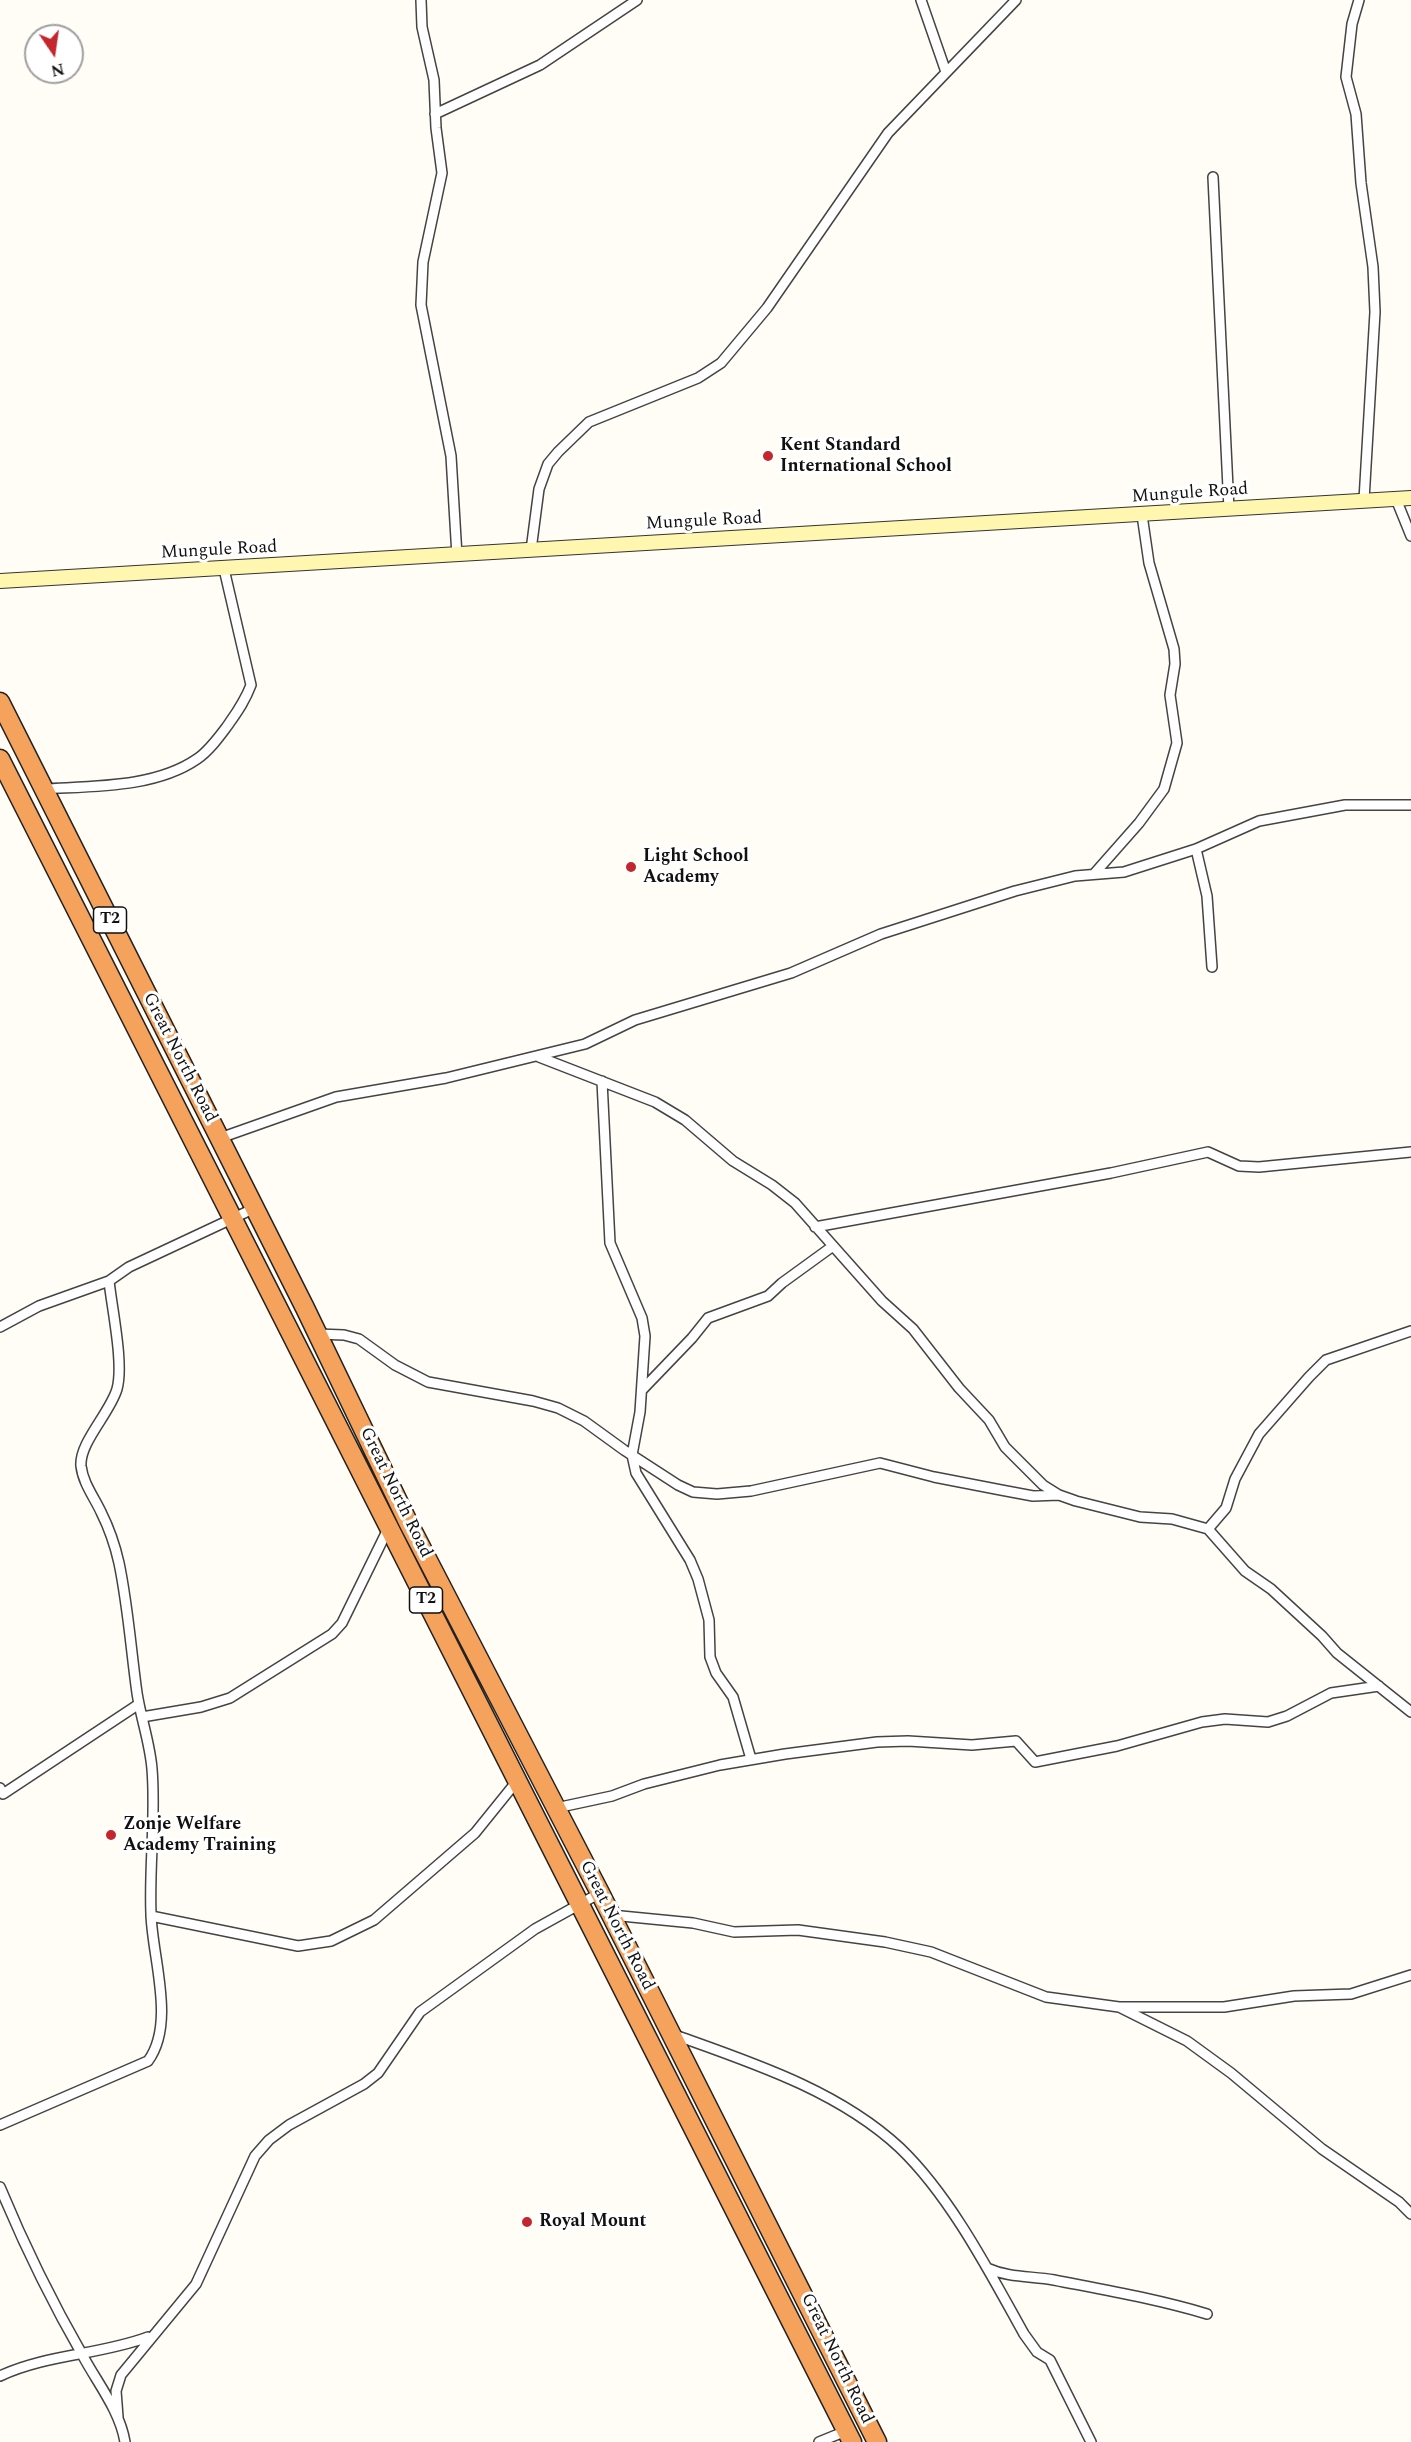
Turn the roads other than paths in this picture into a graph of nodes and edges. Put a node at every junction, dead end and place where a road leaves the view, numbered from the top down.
1 (421, 0) edge
2 (637, 0) edge
3 (921, 0) edge
4 (1016, 0) edge
5 (1359, 0) edge
6 (946, 72) junction
7 (435, 114) junction
8 (1213, 177) dead end
9 (1411, 498) edge
10 (1396, 499) junction
11 (1364, 500) junction
12 (1229, 509) junction
13 (1142, 515) junction
14 (1411, 536) edge
15 (531, 550) junction
16 (457, 556) junction
17 (224, 569) junction
18 (0, 581) edge
19 (0, 702) edge
20 (0, 759) edge
21 (44, 789) junction
22 (1411, 805) edge
23 (1196, 849) junction
24 (1094, 874) junction
25 (1212, 967) dead end
26 (539, 1057) junction
27 (602, 1081) junction
28 (220, 1138) junction
29 (1411, 1152) edge
30 (255, 1208) junction
31 (232, 1219) junction
32 (815, 1227) junction
33 (833, 1246) junction
34 (108, 1281) junction
35 (0, 1327) edge
36 (1411, 1331) edge
37 (317, 1334) junction
38 (642, 1390) junction
39 (632, 1455) junction
40 (1059, 1495) junction
41 (388, 1527) junction
42 (1208, 1528) junction
43 (1379, 1686) junction
44 (139, 1704) junction
45 (1411, 1712) edge
46 (142, 1717) junction
47 (752, 1759) junction
48 (517, 1781) junction
49 (0, 1788) edge
50 (556, 1808) junction
51 (600, 1893) junction
52 (579, 1903) junction
53 (611, 1915) junction
54 (151, 1916) junction
55 (1411, 1975) edge
56 (1119, 2007) junction
57 (671, 2034) junction
58 (0, 2125) edge
59 (0, 2187) edge
60 (1411, 2214) edge
61 (986, 2268) junction
62 (1207, 2314) dead end
63 (150, 2337) junction
64 (82, 2355) junction
65 (0, 2376) edge
66 (118, 2417) junction
67 (849, 2436) edge
68 (125, 2442) edge
69 (819, 2442) edge
70 (877, 2442) edge
71 (1090, 2442) edge

1 - 7 street
2 - 7 street
3 - 6 street
4 - 6 street
5 - 11 street
6 - 15 street
7 - 16 street
8 - 12 street
9 - 10 street, Mungule Road
10 - 11 street, Mungule Road
10 - 14 street
11 - 12 street, Mungule Road
12 - 13 street, Mungule Road
13 - 15 street, Mungule Road
13 - 24 street
15 - 16 street, Mungule Road
16 - 17 street, Mungule Road
17 - 18 street, Mungule Road
17 - 21 street
19 - 21 highway, Great North Road / T2
20 - 31 highway, Great North Road / T2
21 - 28 highway, Great North Road / T2
22 - 23 street
23 - 24 street
23 - 25 street
24 - 26 street
26 - 27 street
26 - 28 street
27 - 32 street
27 - 38 street
28 - 30 highway, Great North Road / T2
29 - 32 street
30 - 31 street
30 - 37 highway, Great North Road / T2
31 - 34 street
31 - 41 highway, Great North Road / T2
32 - 33 street
33 - 38 street
33 - 40 street
34 - 35 street
34 - 44 street
36 - 42 street
37 - 39 street
37 - 50 highway, Great North Road / T2
38 - 39 street
39 - 40 street
39 - 47 street
40 - 42 street
41 - 46 street
41 - 48 highway, Great North Road / T2
42 - 43 street
43 - 45 street
43 - 47 street
44 - 46 street
44 - 49 street
46 - 54 street
47 - 50 street
48 - 52 highway, Great North Road / T2
48 - 54 street
50 - 51 highway, Great North Road / T2
51 - 52 street
51 - 53 highway, Great North Road / T2
52 - 63 street
52 - 67 highway, Great North Road / T2
53 - 56 street
53 - 57 highway, Great North Road / T2
54 - 58 street
55 - 56 street
56 - 60 street
57 - 61 street
57 - 70 highway, Great North Road / T2
59 - 64 street
61 - 62 street
61 - 71 street
63 - 64 street
63 - 66 street
64 - 65 street
64 - 66 street
66 - 68 street
67 - 69 street

